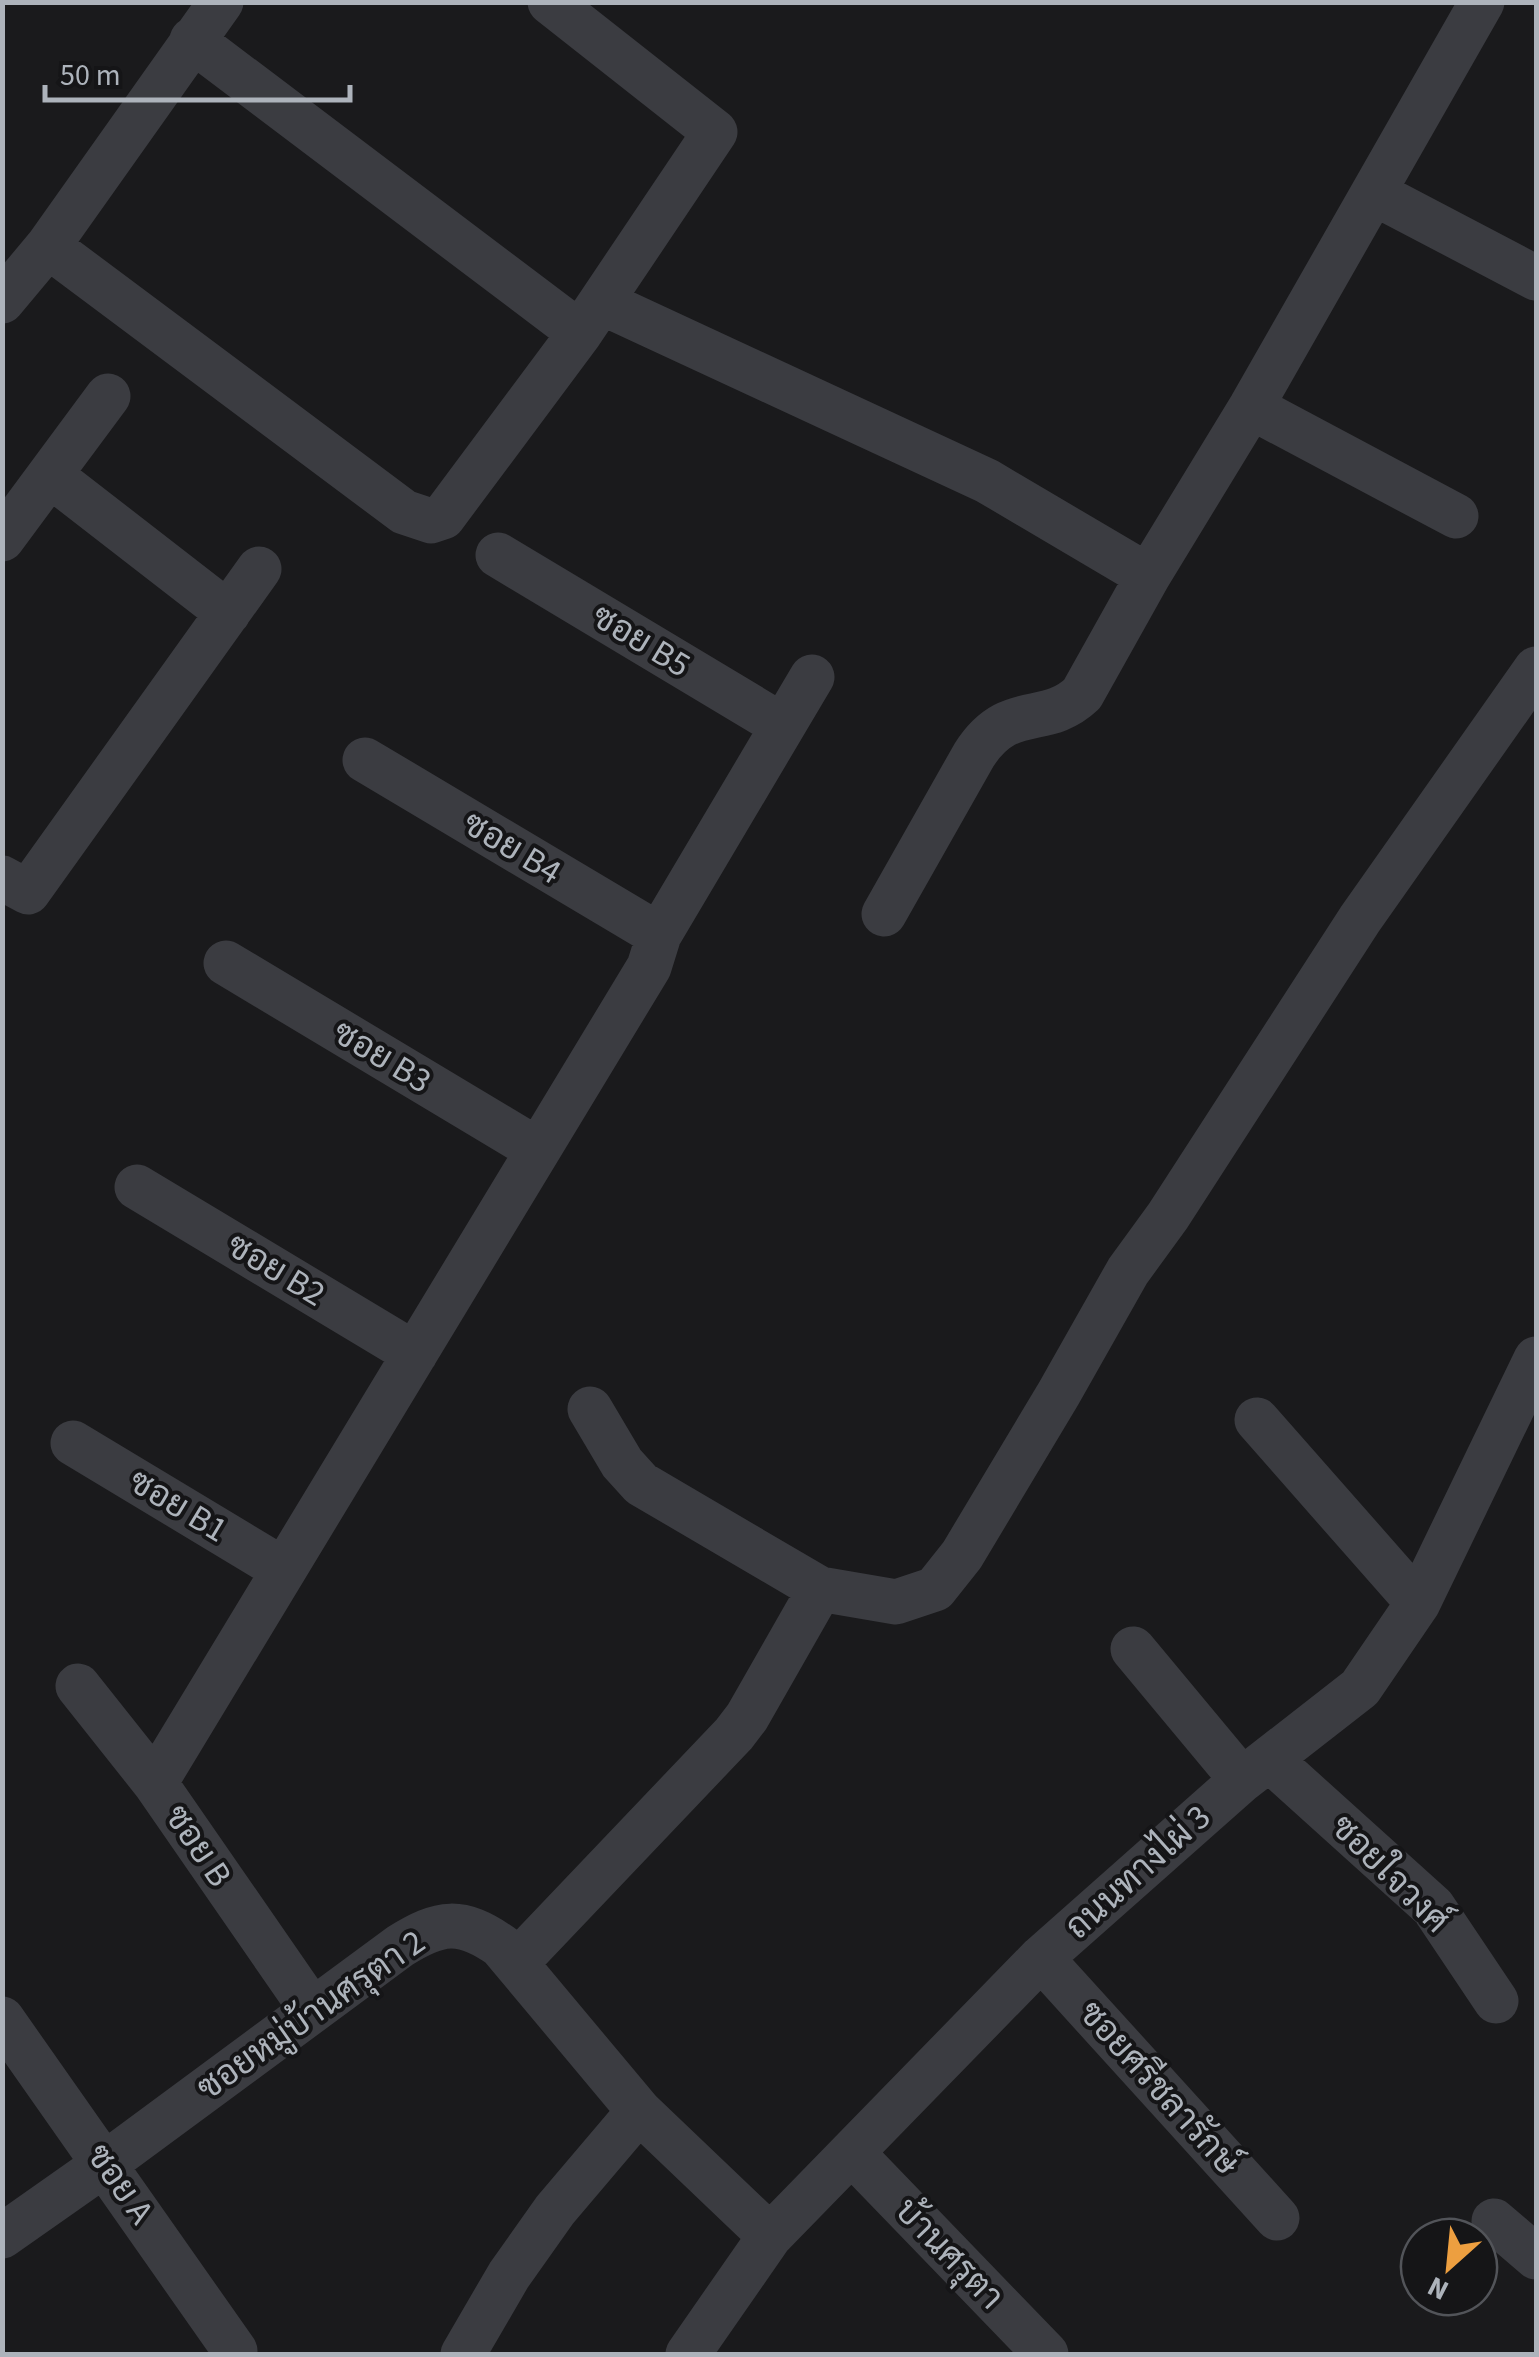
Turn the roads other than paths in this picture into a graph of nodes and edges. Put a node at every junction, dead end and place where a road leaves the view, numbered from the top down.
1 (221, 2) edge
2 (550, 2) edge
3 (1482, 2) edge
4 (192, 40) junction
5 (1374, 193) junction
6 (48, 246) junction
7 (1536, 278) edge
8 (2, 301) edge
9 (590, 318) junction
10 (108, 396) dead end
11 (1251, 407) junction
12 (50, 474) junction
13 (1456, 516) dead end
14 (2, 540) edge
15 (498, 555) dead end
16 (258, 570) dead end
17 (1148, 576) junction
18 (228, 613) junction
19 (1536, 669) edge
20 (812, 677) dead end
21 (783, 726) junction
22 (365, 760) dead end
23 (15, 885) edge
24 (884, 914) dead end
25 (659, 935) junction
26 (226, 963) dead end
27 (538, 1150) junction
28 (137, 1186) dead end
29 (415, 1354) junction
30 (1536, 1359) edge
31 (590, 1409) dead end
32 (1257, 1420) dead end
33 (73, 1442) dead end
34 (284, 1570) junction
35 (820, 1590) junction
36 (1418, 1603) junction
37 (1133, 1649) dead end
38 (78, 1686) dead end
39 (1256, 1769) junction
40 (155, 1783) junction
41 (1041, 1958) junction
42 (517, 1962) junction
43 (1496, 2002) dead end
44 (312, 2010) junction
45 (2, 2019) edge
46 (639, 2112) junction
47 (852, 2153) junction
48 (106, 2164) junction
49 (1277, 2218) dead end
50 (1499, 2224) edge
51 (2, 2236) edge
52 (770, 2236) junction
53 (1536, 2257) edge
54 (234, 2350) dead end
55 (463, 2354) edge
56 (688, 2354) edge
57 (1046, 2354) edge

1 - 4 street
2 - 9 street
3 - 5 street
4 - 6 street
4 - 9 street
5 - 7 street
5 - 11 street
6 - 8 street
6 - 9 street
9 - 17 street
10 - 12 street
11 - 13 street
11 - 17 street
12 - 14 street
12 - 18 street
15 - 21 street, ซอย B5
16 - 18 street
17 - 24 street
18 - 23 street
19 - 35 street
20 - 21 street
21 - 25 street
22 - 25 street, ซอย B4
25 - 27 street
26 - 27 street, ซอย B3
27 - 29 street
28 - 29 street, ซอย B2
29 - 34 street
30 - 36 street, ถนนทางไผ่ 3
31 - 35 street
32 - 36 street
33 - 34 street, ซอย B1
34 - 40 street
35 - 42 street
36 - 39 street, ถนนทางไผ่ 3
37 - 39 street, ซอยใจวงศ์
38 - 40 street, ซอย B
39 - 41 street, ถนนทางไผ่ 3
39 - 43 street, ซอยใจวงศ์
40 - 44 street, ซอย B
41 - 47 street, ถนนทางไผ่ 3
41 - 49 street, ซอยศรีชลารักษ์
42 - 44 street, ซอยหมู่บ้านศรุตา 2
42 - 46 street, ซอยหมู่บ้านศรุตา 2
44 - 48 street, ซอยหมู่บ้านศรุตา 2
45 - 48 street, ซอย A
46 - 52 street, ซอยหมู่บ้านศรุตา 2
46 - 55 street
47 - 52 street, ถนนทางไผ่ 3
47 - 57 street, บ้านศรุตา
48 - 51 street, ซอยหมู่บ้านศรุตา 2
48 - 54 street, ซอย A
50 - 53 street
52 - 56 street, ถนนทางไผ่ 3

